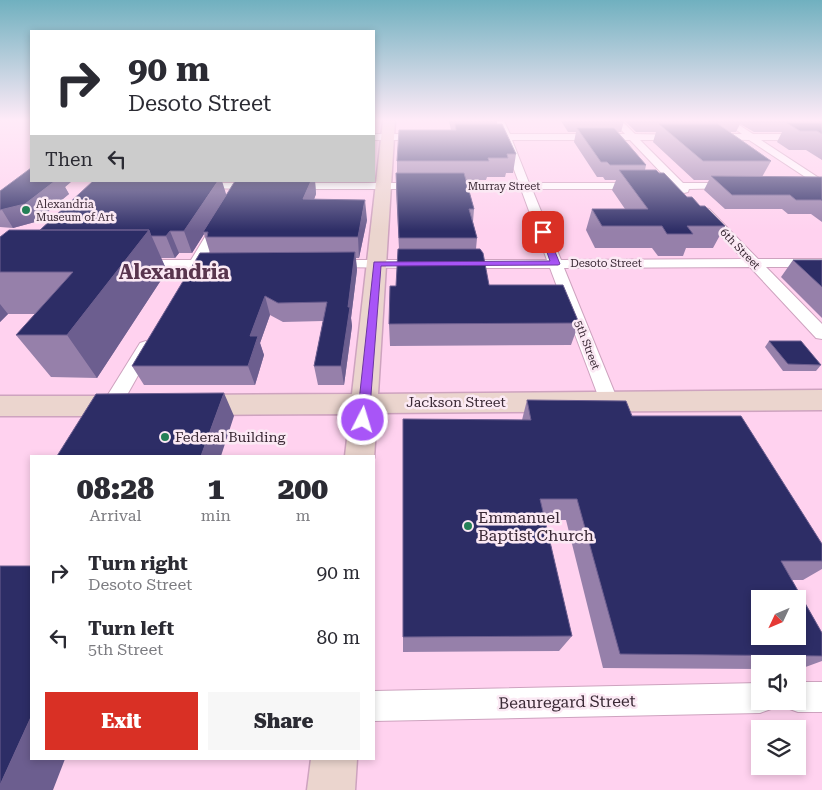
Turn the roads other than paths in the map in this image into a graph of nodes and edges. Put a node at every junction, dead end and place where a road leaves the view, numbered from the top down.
1 (382, 158) edge
2 (515, 158) edge
3 (653, 158) edge
4 (782, 158) edge
5 (242, 184) edge
6 (822, 185) edge
7 (183, 186) edge
8 (384, 186) junction
9 (526, 186) junction
10 (679, 186) junction
11 (738, 186) edge
12 (804, 186) edge
13 (754, 263) junction
14 (822, 263) edge
15 (127, 264) edge
16 (195, 264) junction
17 (233, 264) edge
18 (319, 264) edge
19 (377, 264) junction
20 (555, 264) junction
21 (180, 289) edge
22 (156, 331) edge
23 (822, 334) edge
24 (822, 400) edge
25 (609, 401) junction
26 (365, 403) junction
27 (0, 406) edge
28 (111, 406) junction
29 (360, 455) edge
30 (806, 697) edge
31 (822, 697) edge
32 (751, 698) edge
33 (375, 706) edge
34 (334, 760) edge
35 (331, 790) edge

1 - 8 main road
2 - 9 street, 5th Street
3 - 10 street, 6th Street
4 - 6 street
5 - 7 street, Murray Street
5 - 8 street, Murray Street
5 - 16 street
6 - 12 street
8 - 9 street, Murray Street
8 - 19 main road
9 - 10 street, Murray Street
9 - 20 street, 5th Street
10 - 11 street, Murray Street
10 - 13 street, 6th Street
13 - 14 street, Desoto Street
13 - 20 street, Desoto Street
13 - 23 street, 6th Street
15 - 16 street
16 - 17 street
16 - 21 street
18 - 19 street, Desoto Street
19 - 20 street, Desoto Street
19 - 26 main road
20 - 25 street, 5th Street
22 - 28 street
24 - 25 main road, Jackson Street
25 - 26 main road, Jackson Street
26 - 28 main road, Jackson Street
26 - 29 main road
27 - 28 main road, Jackson Street
30 - 31 street
32 - 33 street, Beauregard Street
34 - 35 main road

